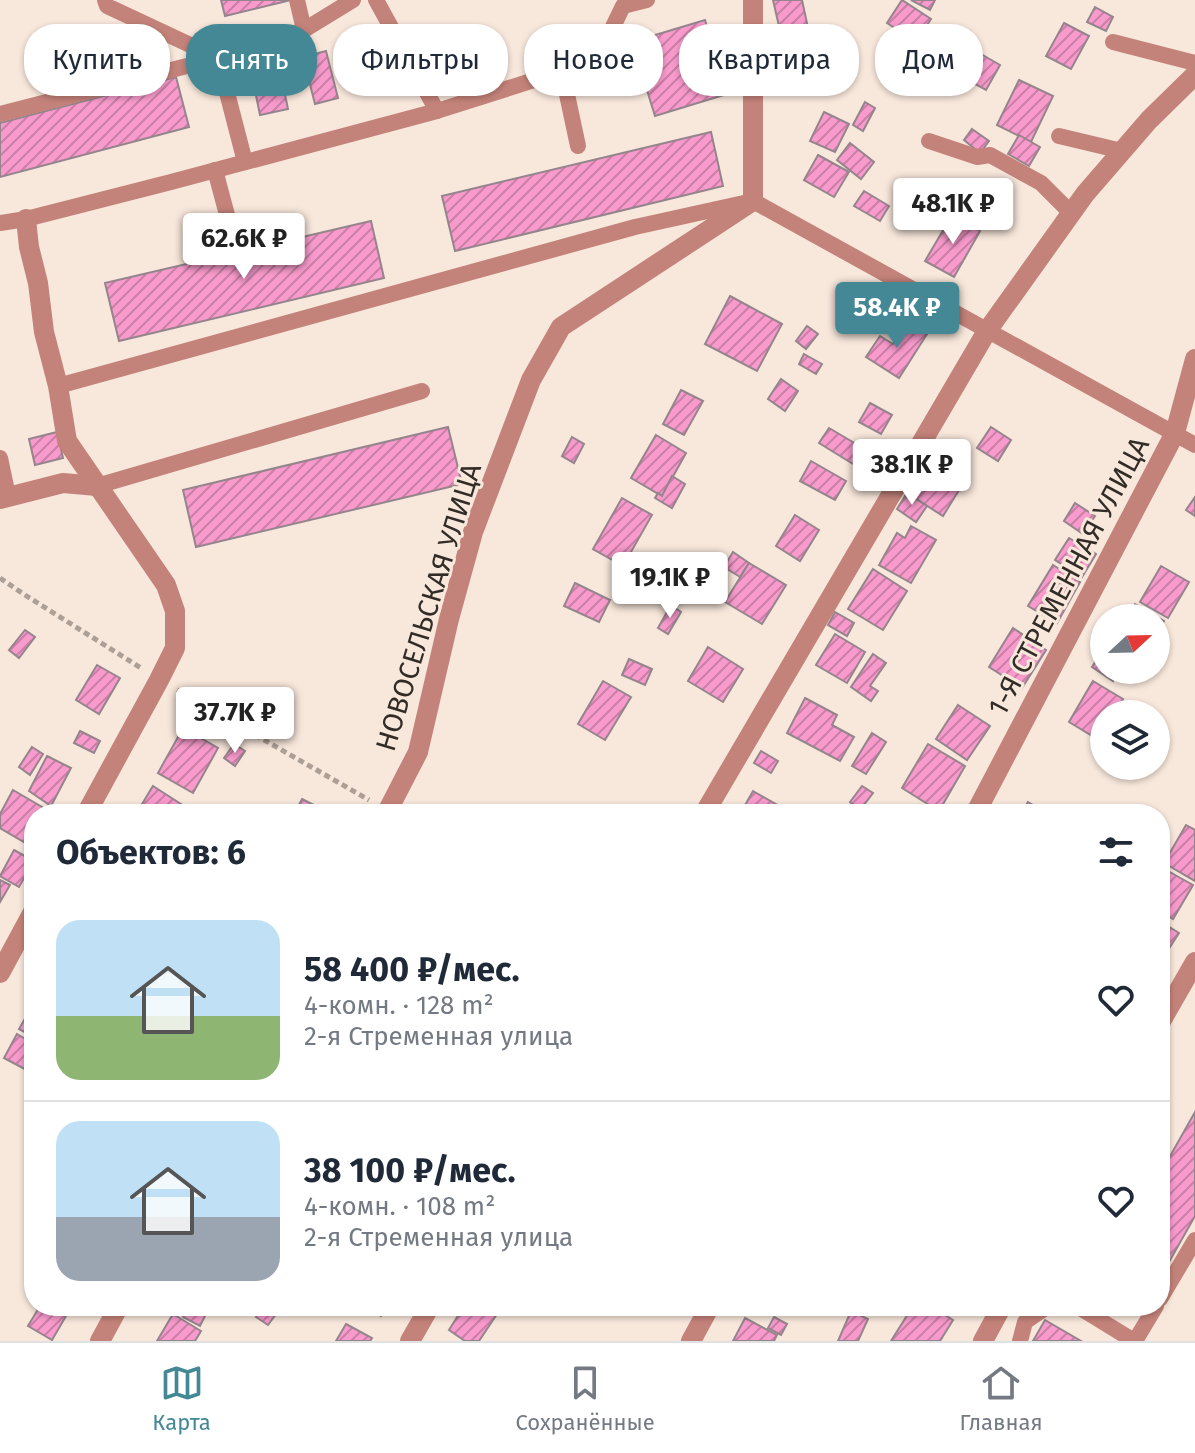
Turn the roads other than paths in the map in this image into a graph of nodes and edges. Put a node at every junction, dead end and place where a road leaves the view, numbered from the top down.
1 (105, 0) edge
2 (297, 0) edge
3 (353, 0) edge
4 (376, 0) edge
5 (647, 0) edge
6 (753, 0) edge
7 (303, 24) edge
8 (314, 24) edge
9 (614, 24) edge
10 (753, 24) edge
11 (1113, 42) dead end
12 (186, 43) edge
13 (1195, 63) edge
14 (186, 66) edge
15 (1195, 75) edge
16 (524, 83) edge
17 (228, 96) edge
18 (567, 96) edge
19 (753, 96) edge
20 (437, 111) junction
21 (0, 114) edge
22 (1059, 136) dead end
23 (929, 141) dead end
24 (578, 146) dead end
25 (1122, 151) junction
26 (245, 162) junction
27 (215, 170) junction
28 (753, 201) junction
29 (1071, 213) junction
30 (26, 219) junction
31 (0, 223) edge
32 (238, 256) dead end
33 (987, 331) junction
34 (1195, 359) edge
35 (58, 386) junction
36 (422, 391) dead end
37 (1175, 433) junction
38 (1195, 445) edge
39 (0, 458) edge
40 (97, 486) junction
41 (4, 498) edge
42 (91, 804) edge
43 (393, 804) edge
44 (710, 804) edge
45 (980, 804) edge
46 (24, 929) edge
47 (1195, 962) edge
48 (0, 973) edge
49 (1170, 1006) edge
50 (1195, 1240) edge
51 (1170, 1282) edge
52 (114, 1316) edge
53 (424, 1316) edge
54 (705, 1316) edge
55 (997, 1316) edge
56 (1034, 1316) edge
57 (1093, 1316) edge
58 (1150, 1316) edge
59 (100, 1341) edge
60 (410, 1341) edge
61 (691, 1341) edge
62 (983, 1341) edge
63 (1020, 1341) edge
64 (1134, 1341) edge

1 - 12 lane
2 - 7 lane
3 - 8 lane
4 - 20 lane
5 - 9 lane
6 - 10 street
11 - 13 lane
14 - 21 lane
15 - 25 street
16 - 20 lane
17 - 26 lane
18 - 24 lane
19 - 28 street
20 - 26 lane
22 - 25 lane
23 - 29 lane
25 - 29 street
26 - 27 lane
27 - 30 lane
27 - 32 lane
28 - 33 lane
28 - 35 lane
28 - 43 street, НОВОСЕЛЬСКАЯ УЛИЦА
29 - 33 street
30 - 31 lane
30 - 35 street
33 - 37 lane
33 - 44 street
34 - 37 street, 1-Я СТРЕМЕННАЯ УЛИЦА
35 - 40 street
36 - 40 lane
37 - 38 lane
37 - 45 street, 1-Я СТРЕМЕННАЯ УЛИЦА
39 - 41 lane
40 - 41 street
40 - 42 street
46 - 48 street
47 - 49 street
50 - 51 lane
52 - 59 street
53 - 60 street
54 - 61 street
55 - 62 street
56 - 63 lane
57 - 64 lane
58 - 64 lane

